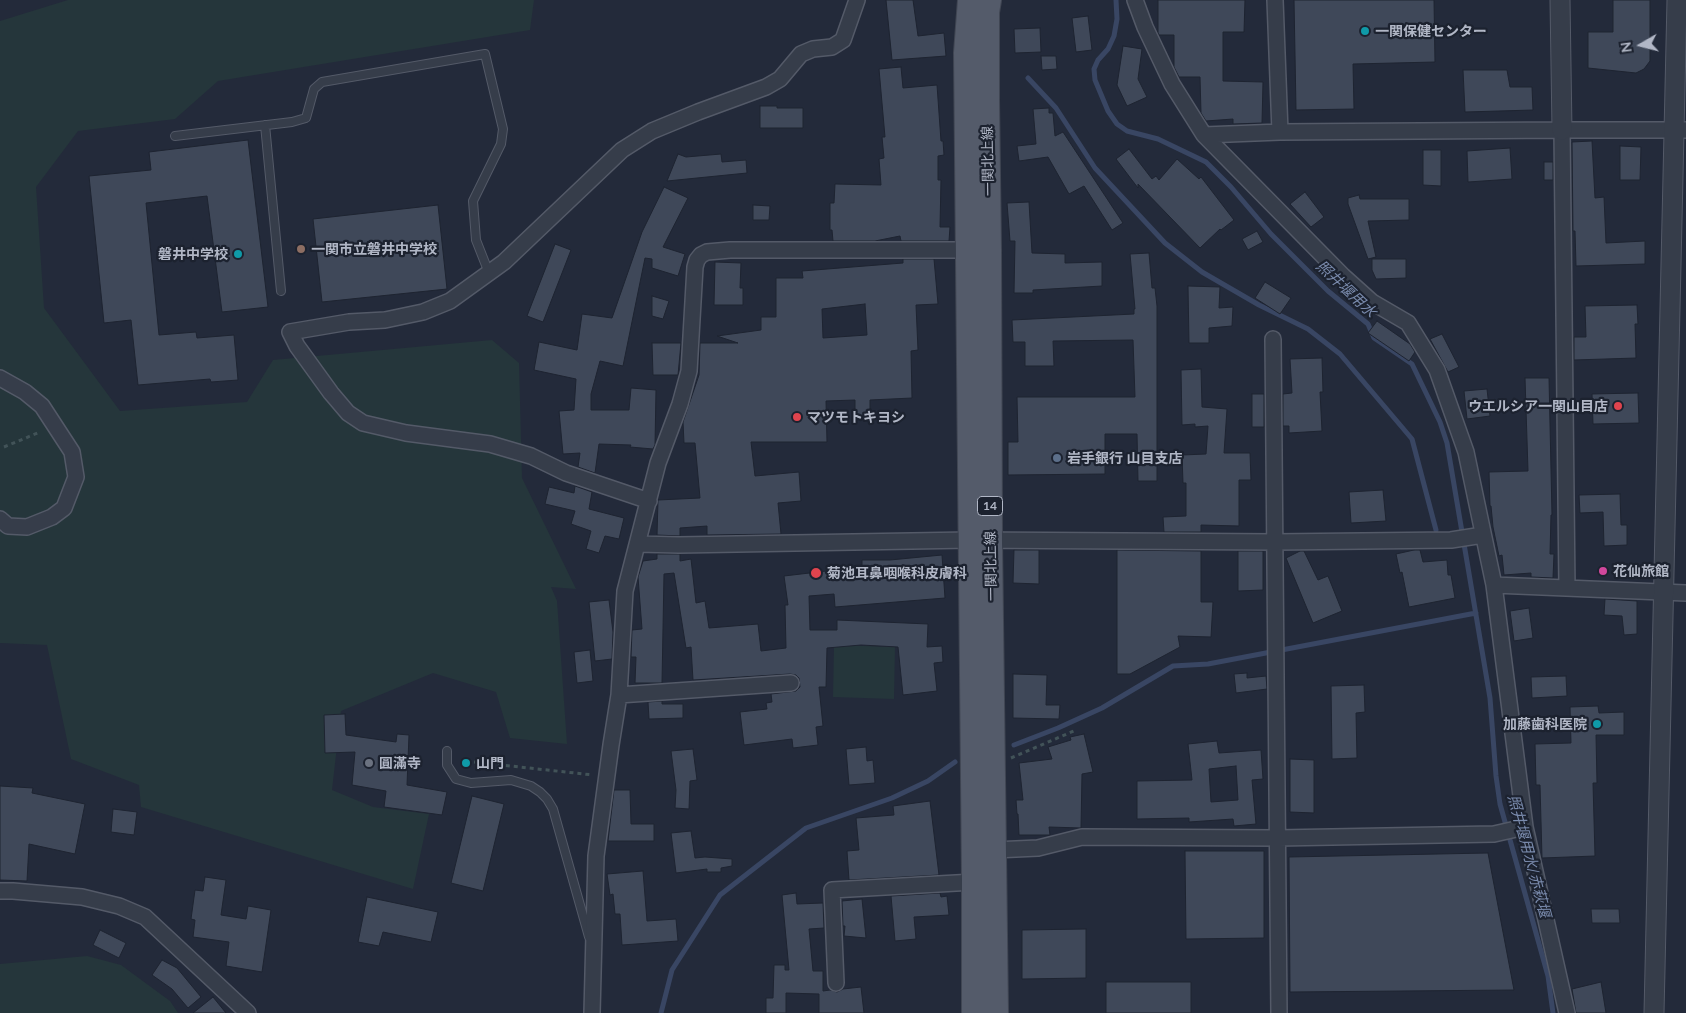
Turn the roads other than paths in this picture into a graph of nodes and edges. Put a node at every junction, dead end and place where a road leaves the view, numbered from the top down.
1 (857, 0) edge
2 (970, 0) edge
3 (990, 0) edge
4 (1135, 0) edge
5 (1275, 0) edge
6 (1560, 0) edge
7 (1677, 0) edge
8 (265, 125) junction
9 (1562, 130) junction
10 (1680, 130) edge
11 (1280, 132) junction
12 (1204, 135) junction
13 (175, 136) dead end
14 (979, 250) junction
15 (489, 274) junction
16 (281, 291) dead end
17 (1273, 339) dead end
18 (0, 378) edge
19 (649, 501) junction
20 (0, 519) edge
21 (1484, 535) junction
22 (980, 541) junction
23 (1276, 542) junction
24 (638, 544) junction
25 (1494, 586) junction
26 (1567, 588) junction
27 (1663, 591) junction
28 (1686, 593) edge
29 (791, 683) dead end
30 (619, 695) junction
31 (446, 751) dead end
32 (1525, 827) junction
33 (1278, 838) junction
34 (994, 850) junction
35 (974, 882) junction
36 (0, 891) edge
37 (594, 955) junction
38 (836, 983) dead end
39 (248, 1013) edge
40 (592, 1013) edge
41 (974, 1013) edge
42 (996, 1013) edge
43 (1278, 1013) edge
44 (1567, 1013) edge
45 (1654, 1013) edge

1 - 15 street
2 - 14 main road, 一関北上線 / 14
3 - 14 main road, 一関北上線 / 14
4 - 12 street
5 - 11 street
6 - 9 street
7 - 10 street
8 - 13 lane
8 - 15 lane
8 - 16 lane
9 - 10 street
9 - 11 street
9 - 26 street
10 - 27 street
11 - 12 street
12 - 21 street
14 - 19 street
14 - 22 main road, 一関北上線 / 14
15 - 19 street
17 - 23 street
18 - 20 street
19 - 24 street
21 - 23 street
21 - 25 street
22 - 23 street
22 - 24 street
22 - 34 main road, 一関北上線 / 14
22 - 35 main road, 一関北上線 / 14
23 - 33 street
24 - 30 street
25 - 26 street
25 - 32 street
26 - 27 street
27 - 28 street
27 - 45 street
29 - 30 street
30 - 37 street
31 - 37 lane
32 - 33 street
32 - 44 street
33 - 34 street
33 - 43 street
34 - 42 main road, 一関北上線 / 14
35 - 38 street
35 - 41 main road, 一関北上線 / 14
36 - 39 street
37 - 40 street

